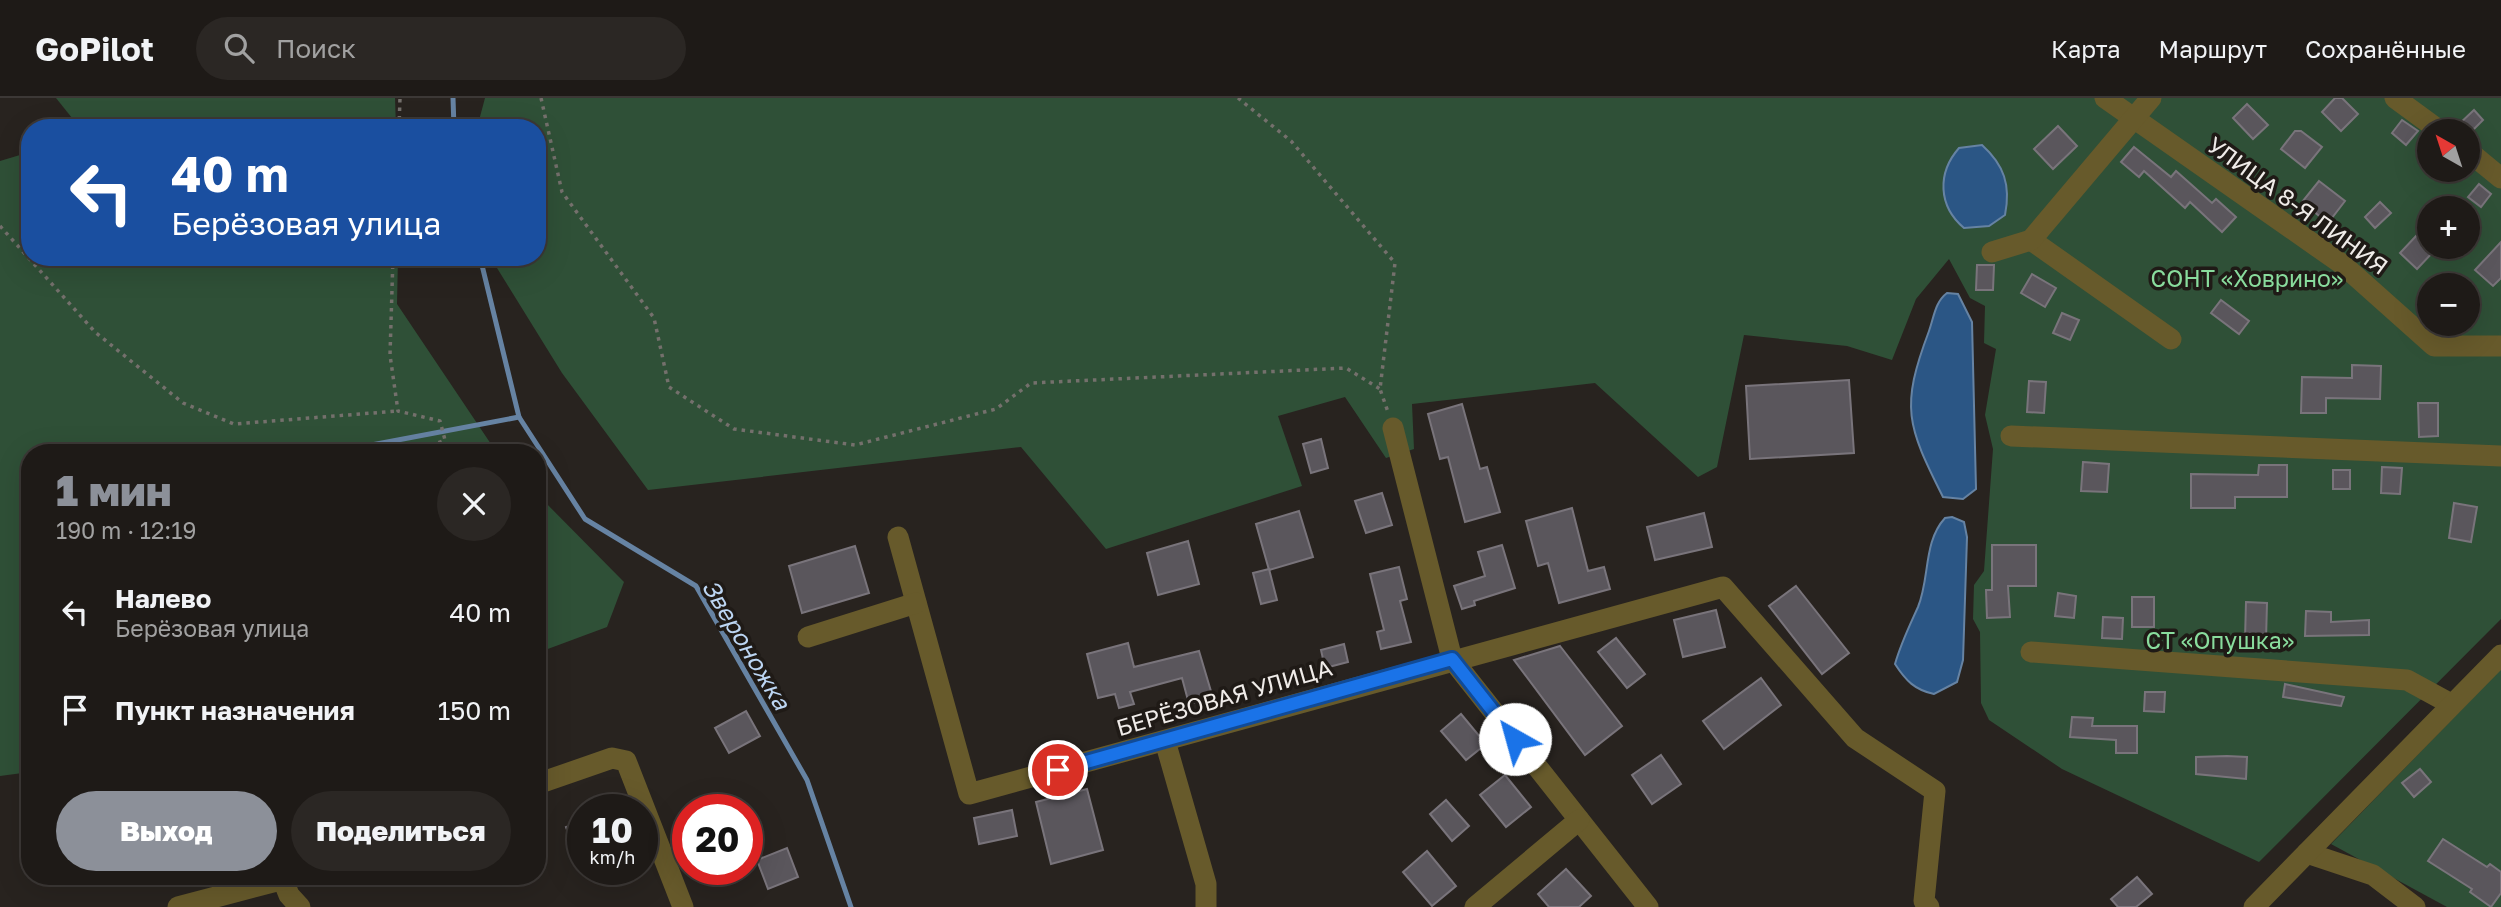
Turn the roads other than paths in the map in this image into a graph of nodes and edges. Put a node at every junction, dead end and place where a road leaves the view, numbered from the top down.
1 (2105, 98) edge
2 (2151, 98) edge
3 (2395, 98) edge
4 (2132, 117) junction
5 (2424, 119) edge
6 (2480, 161) edge
7 (2501, 178) edge
8 (2031, 240) junction
9 (1992, 252) dead end
10 (2171, 339) dead end
11 (2501, 346) edge
12 (1393, 428) road end
13 (2011, 436) dead end
14 (2501, 456) edge
15 (898, 537) dead end
16 (916, 603) junction
17 (808, 637) dead end
18 (2031, 652) dead end
19 (2501, 655) edge
20 (1452, 659) junction
21 (2451, 704) junction
22 (1165, 741) junction
23 (546, 781) edge
24 (1579, 820) junction
25 (2307, 853) junction
26 (261, 885) edge
27 (288, 885) edge
28 (178, 907) edge
29 (300, 907) edge
30 (682, 907) edge
31 (1206, 907) edge
32 (1475, 907) edge
33 (1648, 907) edge
34 (1929, 907) edge
35 (2254, 907) edge
36 (2415, 907) edge

1 - 4 street, УЛИЦА 8-Я ЛИНИЯ
2 - 4 street
3 - 5 street
4 - 8 street
4 - 11 street, УЛИЦА 8-Я ЛИНИЯ
6 - 7 street
8 - 9 street
8 - 10 street
12 - 20 street
13 - 14 street
15 - 16 street
16 - 17 street
16 - 22 street, БЕРЁЗОВАЯ УЛИЦА
18 - 21 street
19 - 21 street
20 - 22 street, БЕРЁЗОВАЯ УЛИЦА
20 - 24 street
20 - 34 street, БЕРЁЗОВАЯ УЛИЦА
21 - 25 street
22 - 31 street
23 - 30 street
24 - 32 street
24 - 33 street
25 - 35 street
25 - 36 street
26 - 28 street
27 - 29 street

